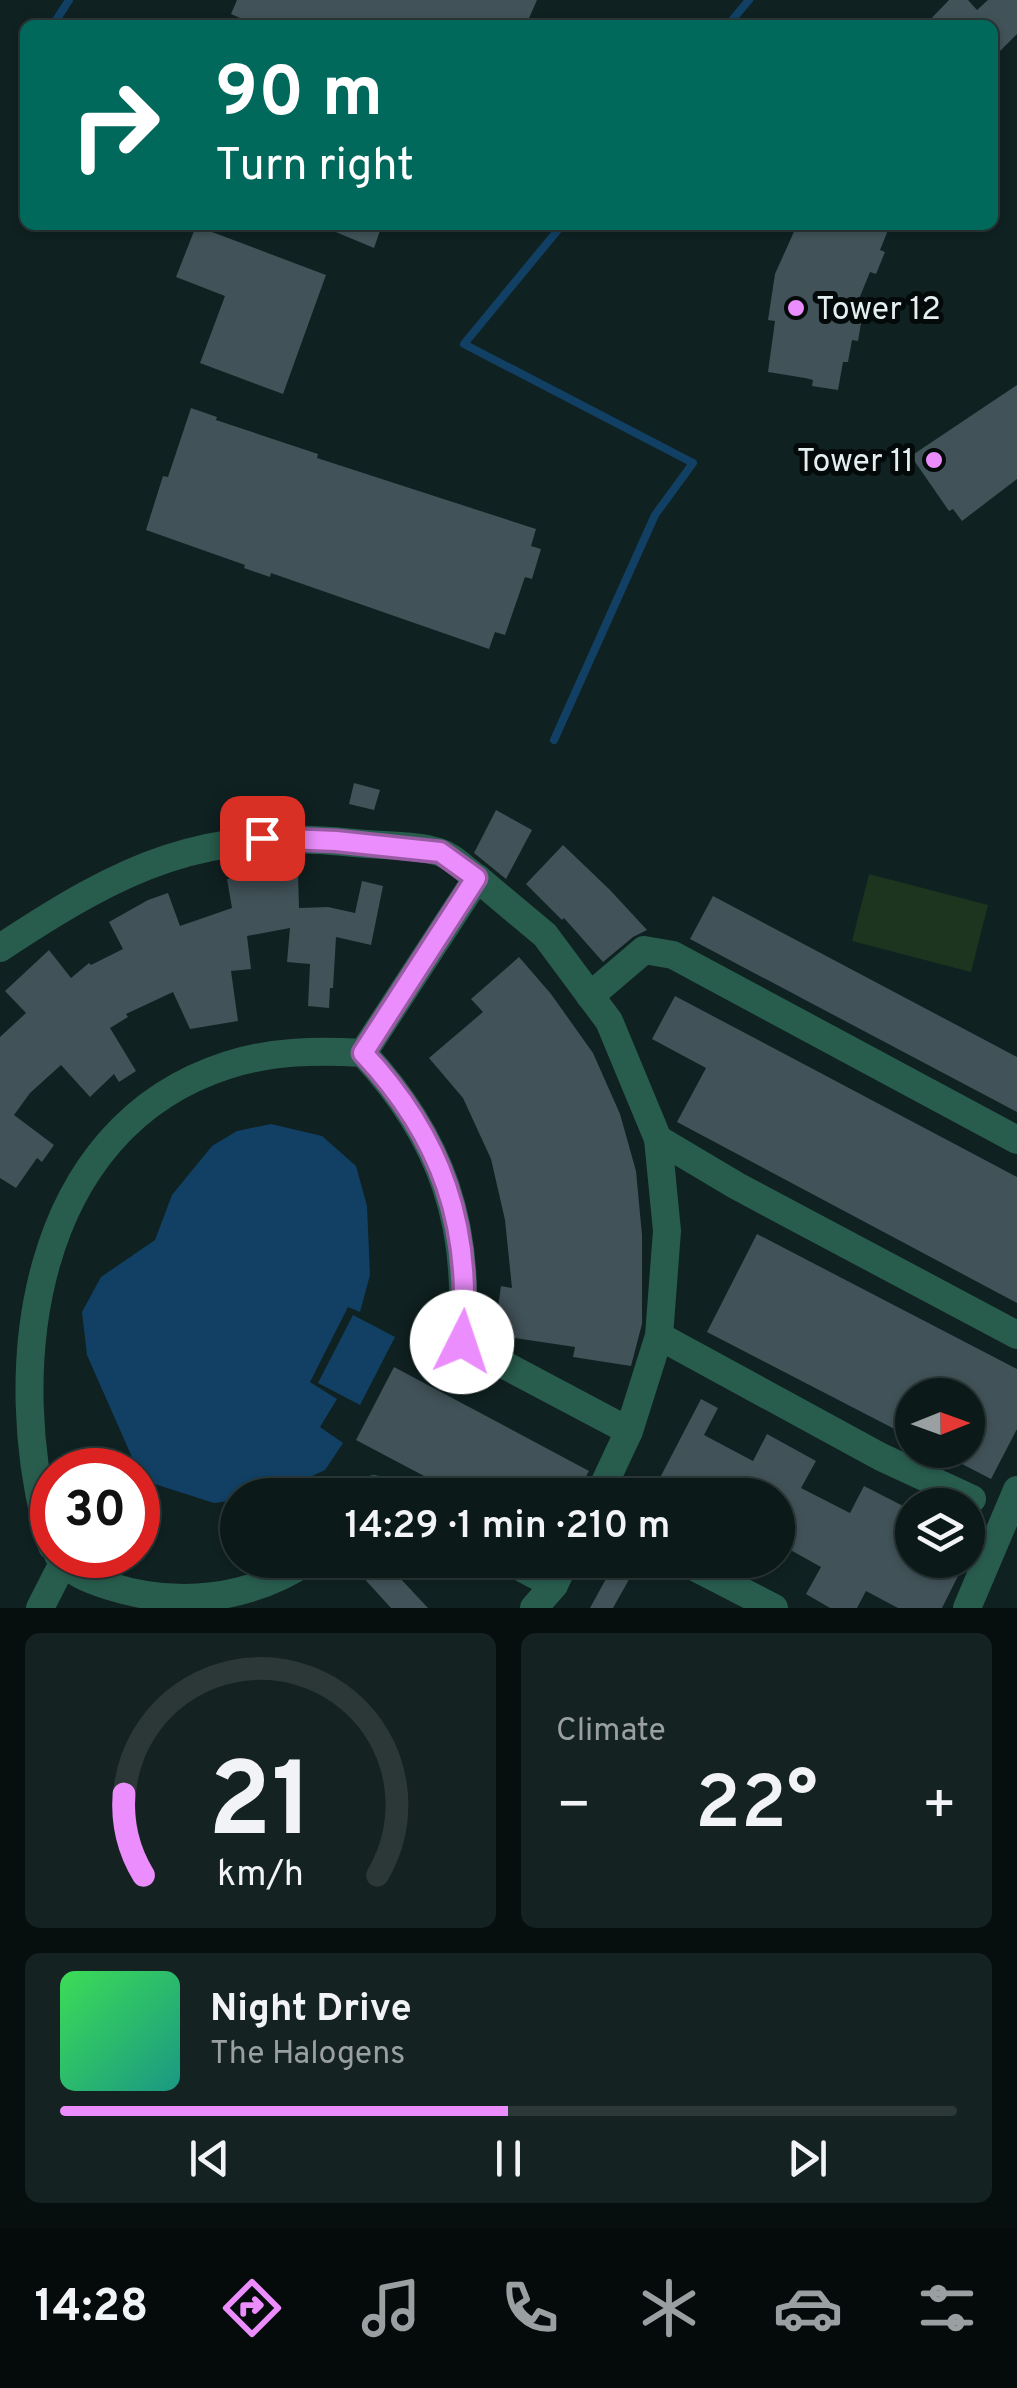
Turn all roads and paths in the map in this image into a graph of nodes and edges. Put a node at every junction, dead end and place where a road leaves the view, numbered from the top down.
1 (476, 878) junction
2 (0, 948) edge
3 (590, 996) junction
4 (363, 1053) junction
5 (658, 1139) junction
6 (1017, 1140) edge
7 (14, 1287) dead end
8 (1017, 1335) edge
9 (659, 1336) junction
10 (3, 1388) dead end
11 (629, 1431) junction
12 (607, 1478) edge
13 (948, 1488) edge
14 (1017, 1490) edge
15 (30, 1504) edge
16 (50, 1578) edge
17 (276, 1578) edge
18 (556, 1578) edge
19 (716, 1578) edge
20 (94, 1596) edge
21 (40, 1608) edge
22 (534, 1608) edge
23 (774, 1608) edge
24 (967, 1608) edge

1 - 2 street
1 - 3 street
1 - 4 street
3 - 5 street
3 - 6 street
4 - 7 street
4 - 11 street
5 - 8 street
5 - 9 street
9 - 11 street
9 - 13 street
10 - 15 street
11 - 12 street
14 - 24 street
16 - 21 street
17 - 20 street
18 - 22 street
19 - 23 street

